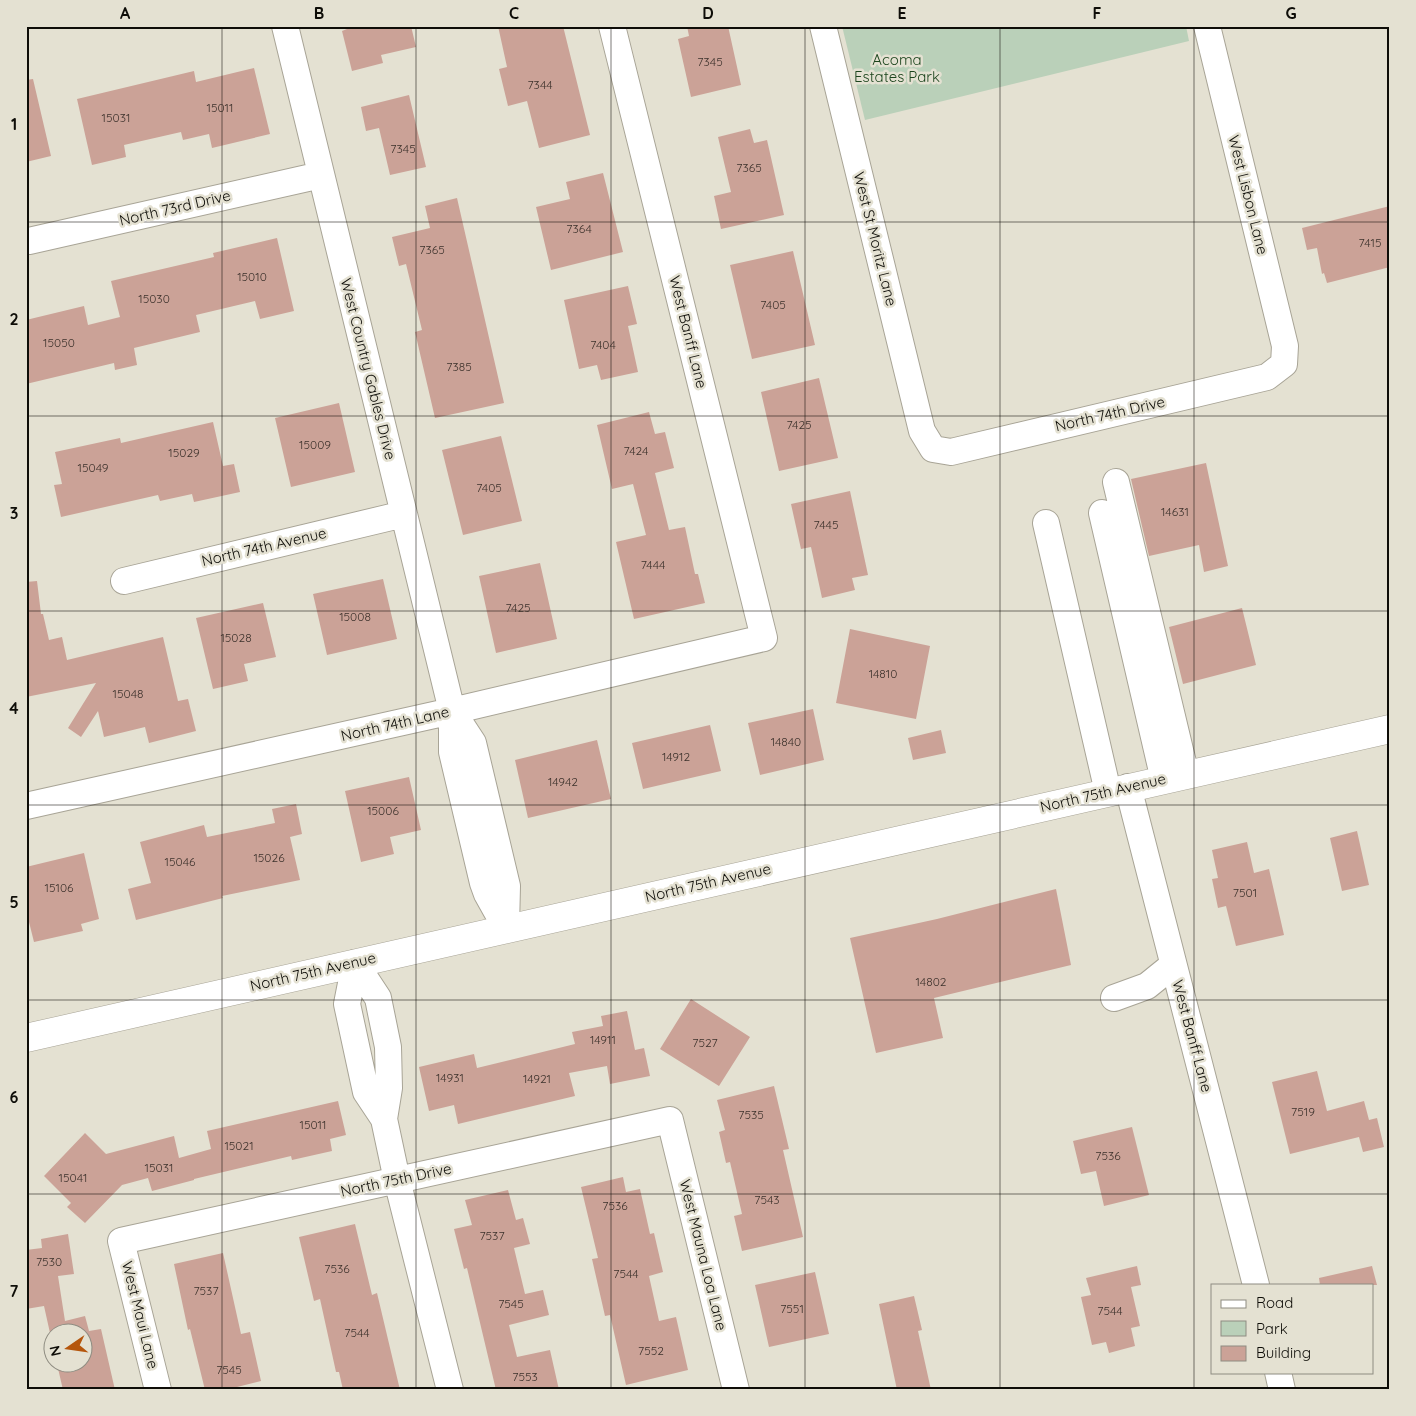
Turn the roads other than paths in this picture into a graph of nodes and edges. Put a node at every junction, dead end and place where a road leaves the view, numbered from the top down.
1 (285, 26) edge
2 (612, 26) edge
3 (823, 26) edge
4 (1207, 26) edge
5 (321, 175) junction
6 (29, 241) dead end
7 (1284, 364) joint
8 (933, 449) joint
9 (1116, 482) dead end
10 (404, 514) junction
11 (1102, 514) dead end
12 (1046, 523) dead end
13 (124, 581) dead end
14 (764, 638) joint
15 (452, 711) junction
16 (1390, 729) edge
17 (1175, 777) junction
18 (1118, 790) junction
19 (26, 806) edge
20 (506, 928) junction
21 (355, 963) junction
22 (1173, 964) junction
23 (1114, 998) dead end
24 (26, 1038) edge
25 (670, 1120) joint
26 (397, 1180) junction
27 (121, 1241) joint
28 (1256, 1284) edge
29 (1278, 1374) edge
30 (158, 1390) edge
31 (450, 1390) edge
32 (736, 1390) edge
33 (1282, 1390) edge

1 - 5 street, West Country Gables Drive
2 - 14 street, West Banff Lane
3 - 8 street, West St Moritz Lane
4 - 7 street, West Lisbon Lane
5 - 6 street, North 73rd Drive
5 - 10 street, West Country Gables Drive
7 - 8 street, North 74th Drive
9 - 17 street
10 - 13 street, North 74th Avenue
10 - 15 street, West Country Gables Drive
11 - 17 street
12 - 18 street, West Banff Lane
14 - 15 street, North 74th Lane
15 - 19 street, North 74th Lane
15 - 20 street, West Country Gables Drive
16 - 17 main road, North 75th Avenue
17 - 18 main road, North 75th Avenue
18 - 20 main road, North 75th Avenue
18 - 22 street, West Banff Lane
20 - 21 main road, North 75th Avenue
21 - 24 main road, North 75th Avenue
21 - 26 street
22 - 23 street
22 - 28 street, West Banff Lane
25 - 26 street, North 75th Drive
25 - 32 street, West Mauna Loa Lane
26 - 27 street, North 75th Drive
26 - 31 street
27 - 30 street, West Maui Lane
29 - 33 street

